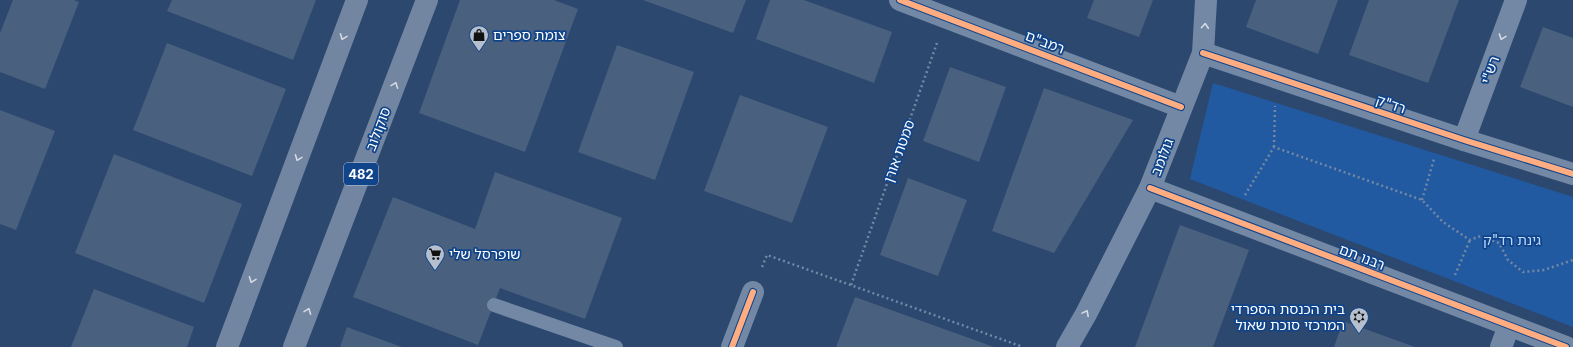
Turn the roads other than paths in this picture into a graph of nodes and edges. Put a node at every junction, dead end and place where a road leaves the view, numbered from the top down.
1 (357, 0) edge
2 (428, 0) edge
3 (900, 0) edge
4 (1206, 0) edge
5 (1516, 0) edge
6 (1203, 53) junction
7 (1181, 107) junction
8 (1464, 140) junction
9 (1573, 174) edge
10 (1150, 188) junction
11 (753, 292) road end
12 (494, 305) dead end
13 (1509, 326) junction
14 (227, 347) edge
15 (294, 347) edge
16 (616, 347) edge
17 (732, 347) edge
18 (1067, 347) edge
19 (1501, 347) edge
20 (1566, 347) edge

1 -> 14 main road
15 -> 2 main road, סוקולוב / 482
3 - 7 street, רמב"ם
6 -> 4 street, גולומב
5 -> 8 street, רש"י
6 - 7 street, גולומב
6 - 8 street, רד"ק
7 - 10 street, גולומב
8 - 9 street, רד"ק
10 - 13 street, רבנו תם
18 -> 10 street, גולומב
11 - 17 street
12 - 16 lane
13 - 19 street
13 - 20 street, רבנו תם

